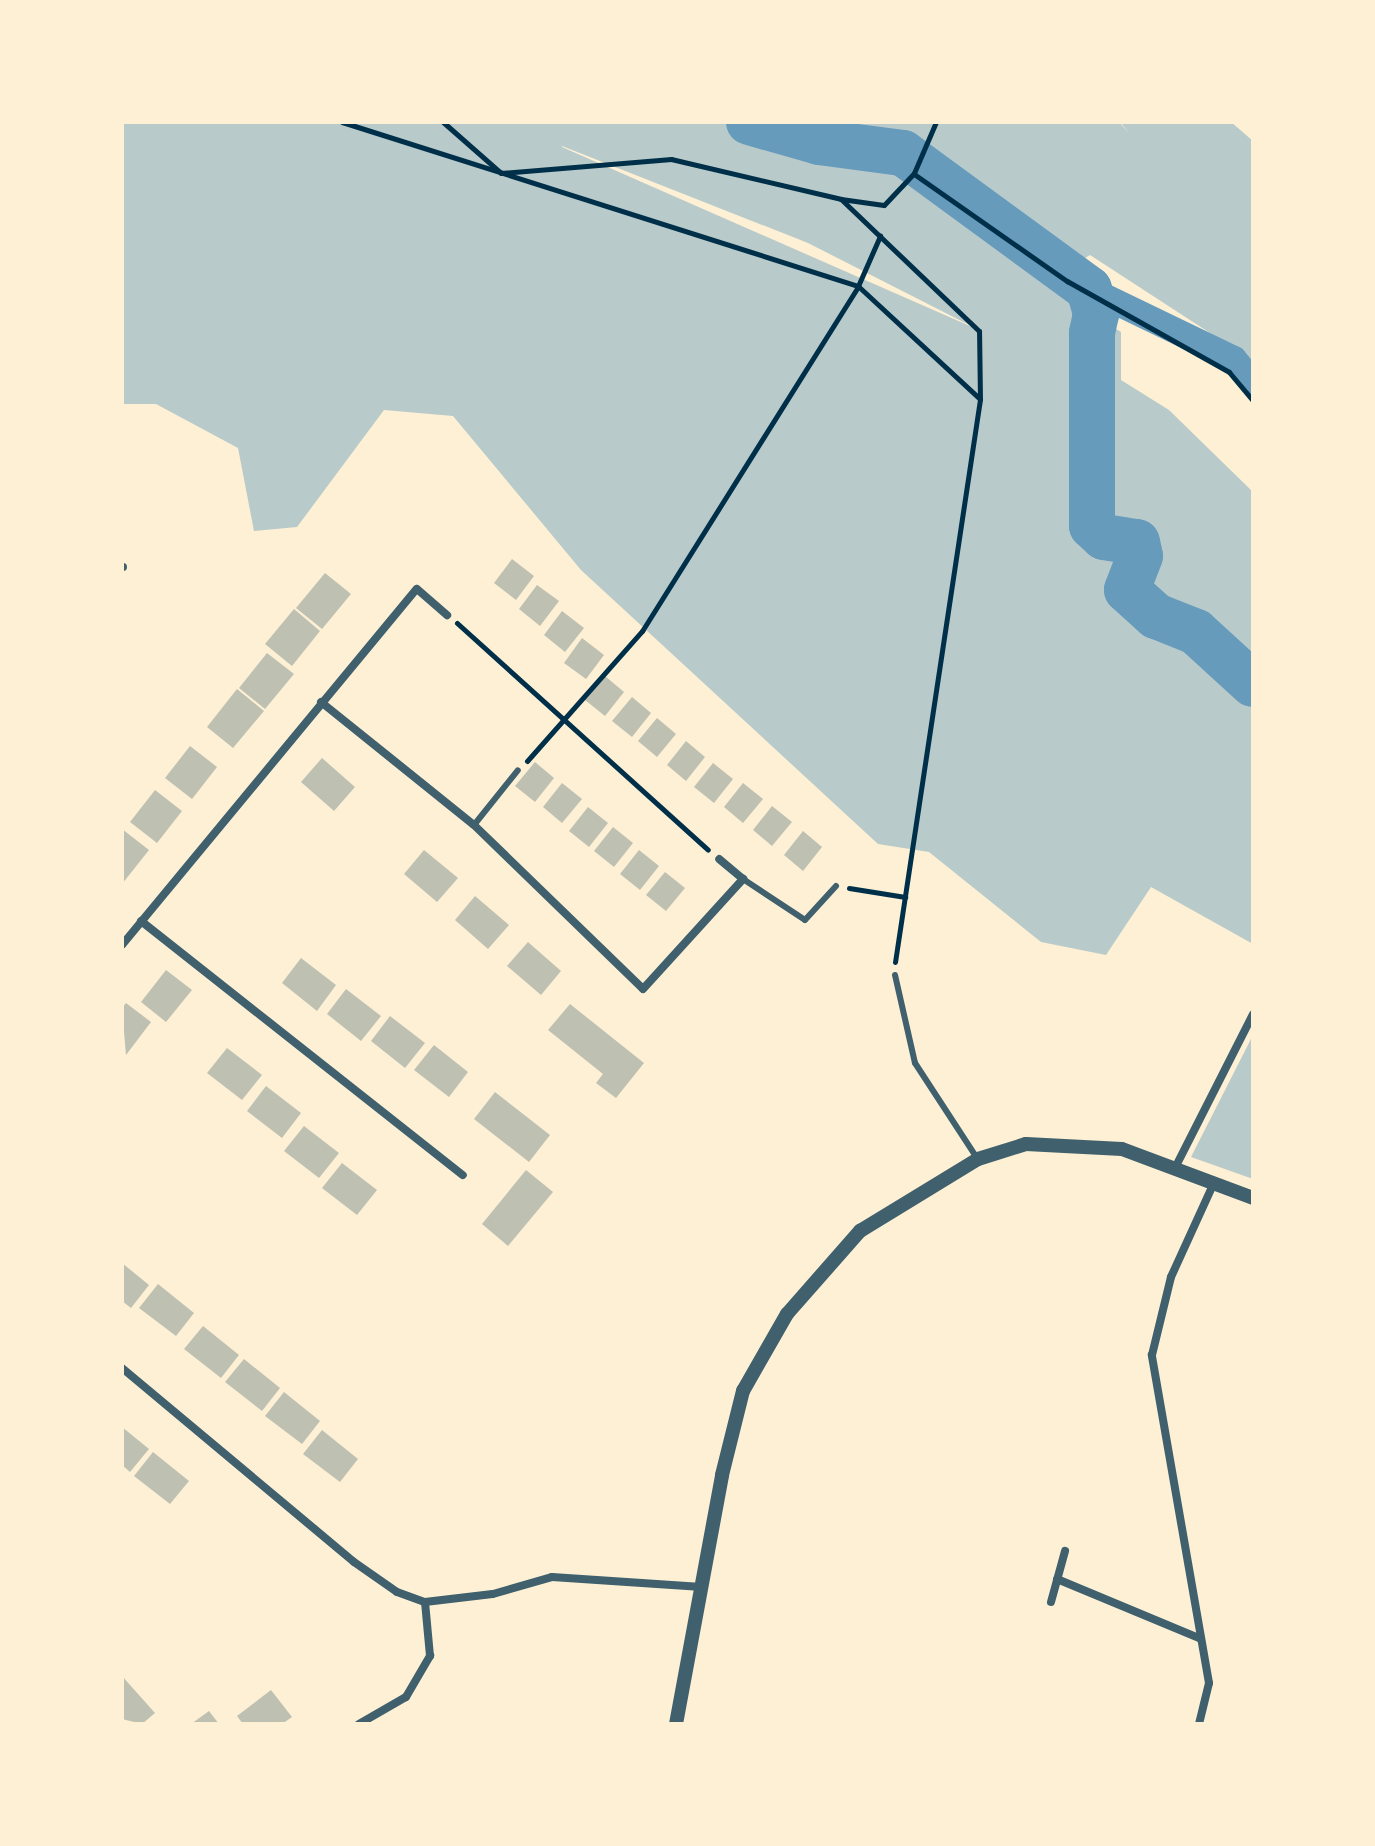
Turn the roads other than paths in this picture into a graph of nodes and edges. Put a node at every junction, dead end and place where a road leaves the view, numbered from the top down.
1 (447, 615) road end
2 (321, 702) junction
3 (518, 770) road end
4 (474, 825) junction
5 (719, 859) road end
6 (743, 879) junction
7 (836, 886) road end
8 (141, 921) junction
9 (122, 945) edge
10 (895, 975) road end
11 (1253, 1014) edge
12 (978, 1159) junction
13 (1176, 1166) junction
14 (463, 1175) dead end
15 (1213, 1185) junction
16 (1253, 1198) edge
17 (122, 1368) edge
18 (1065, 1551) dead end
19 (1057, 1579) junction
20 (702, 1587) junction
21 (425, 1602) junction
22 (1051, 1602) dead end
23 (1199, 1638) junction
24 (359, 1724) edge
25 (676, 1724) edge
26 (1199, 1724) edge

1 - 2 street
2 - 4 street
2 - 8 street
3 - 4 lane
4 - 6 street
5 - 6 street
6 - 7 lane
8 - 9 street
8 - 14 street
10 - 12 lane
11 - 13 street
12 - 13 street
12 - 20 street
13 - 15 street
15 - 16 street
15 - 23 street
17 - 21 street
18 - 19 street
19 - 22 street
19 - 23 street
20 - 21 street
20 - 25 street
21 - 24 street
23 - 26 street

